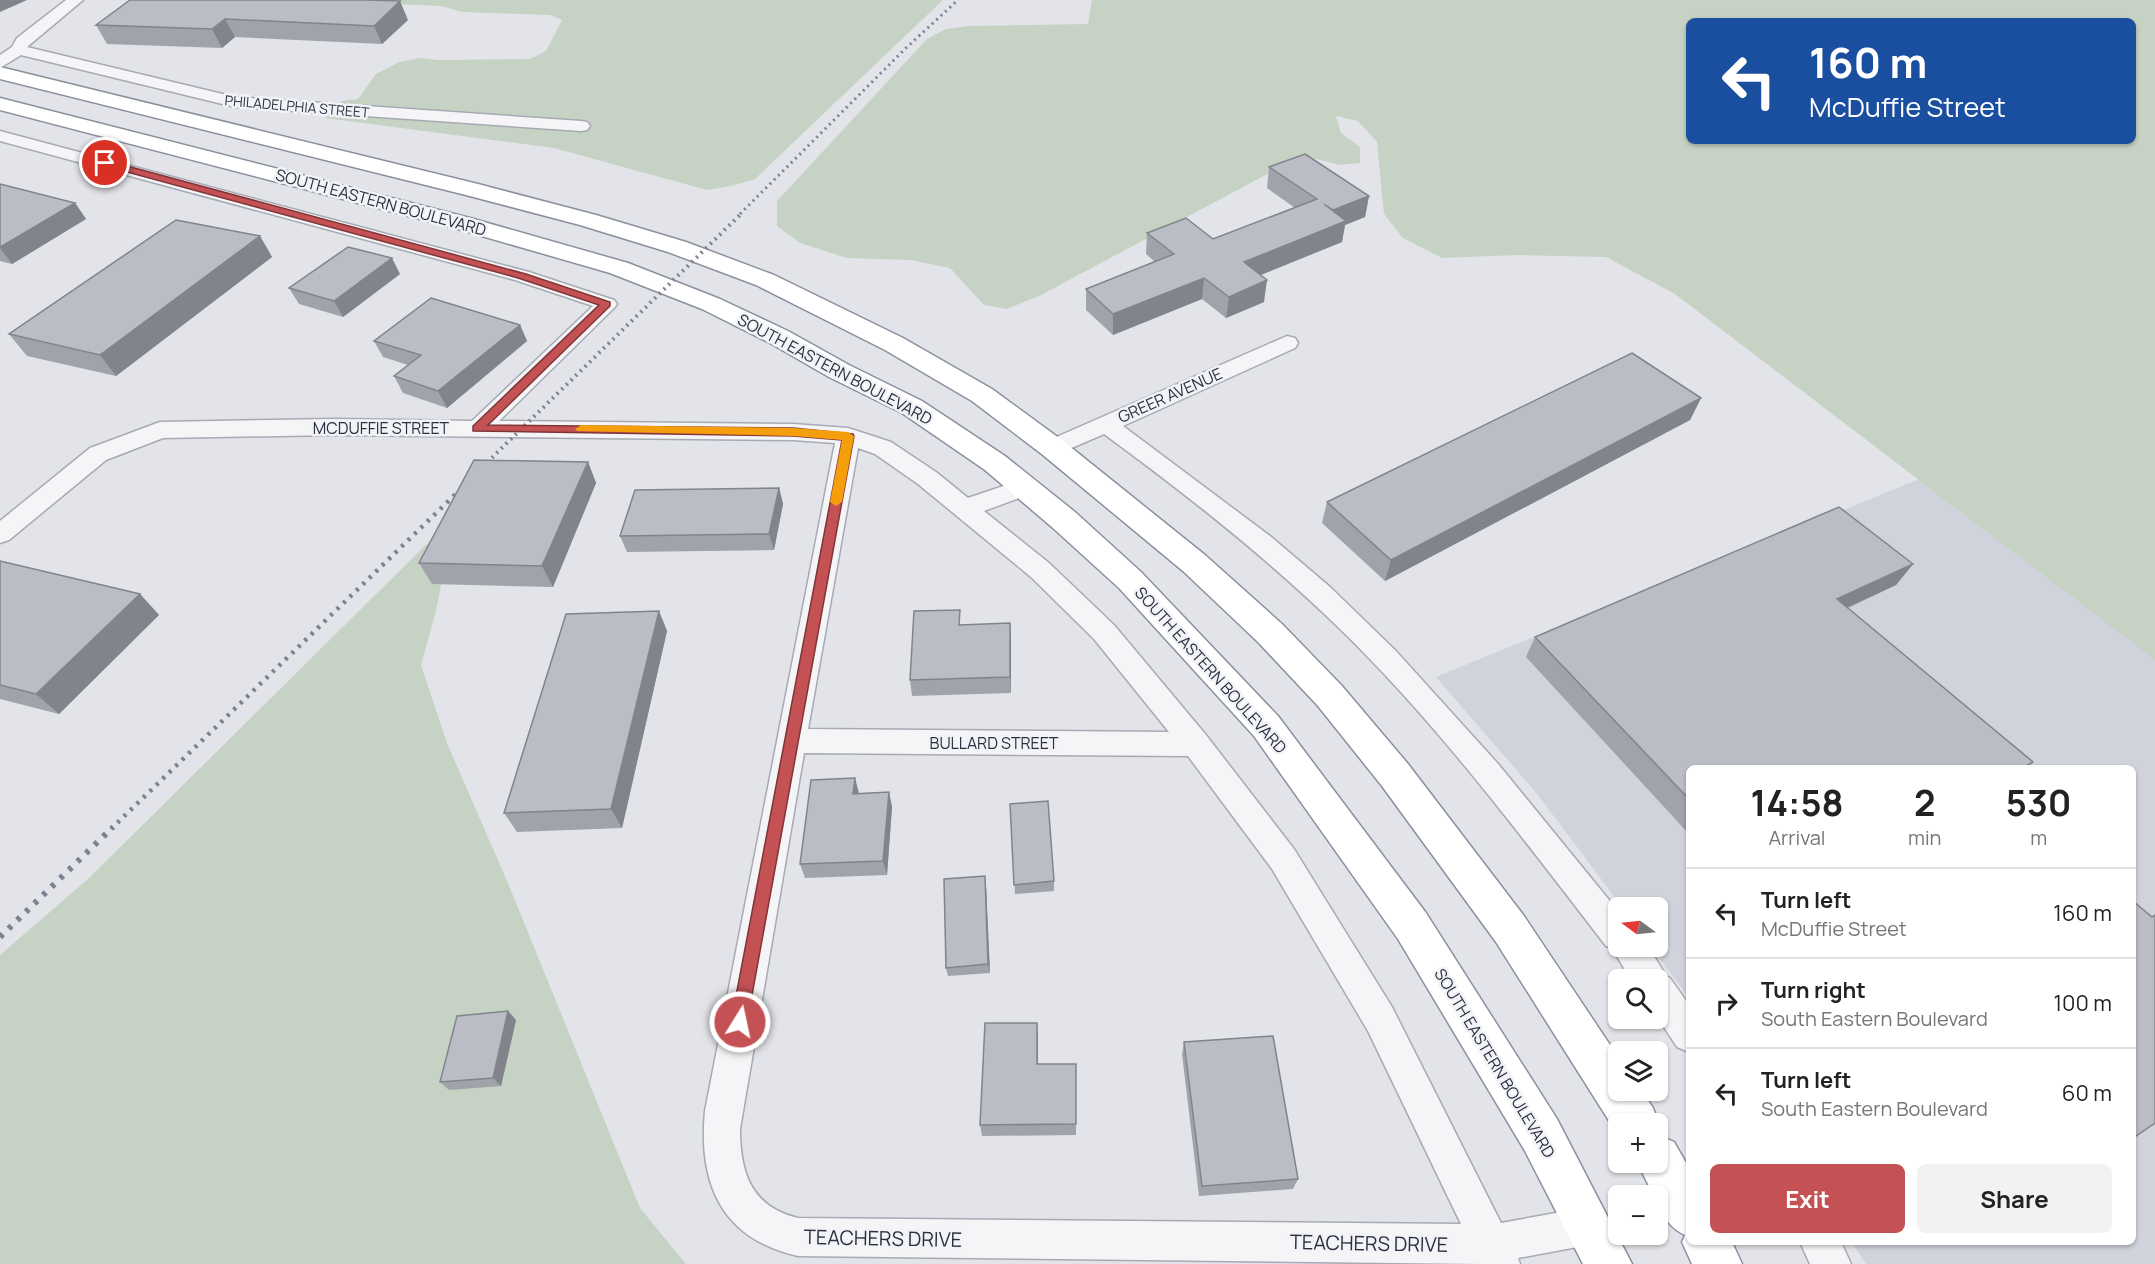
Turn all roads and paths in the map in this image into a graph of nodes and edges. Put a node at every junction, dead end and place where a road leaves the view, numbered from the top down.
1 (75, 0) edge
2 (18, 50) junction
3 (0, 63) edge
4 (0, 73) edge
5 (0, 90) edge
6 (0, 104) edge
7 (581, 126) dead end
8 (217, 127) junction
9 (0, 136) edge
10 (779, 337) junction
11 (1287, 343) dead end
12 (1105, 424) junction
13 (477, 429) junction
14 (848, 436) junction
15 (1053, 448) junction
16 (1024, 487) junction
17 (964, 509) junction
18 (0, 534) edge
19 (1270, 633) junction
20 (792, 741) junction
21 (1196, 744) junction
22 (1608, 922) edge
23 (1668, 1004) edge
24 (1686, 1031) edge
25 (1630, 1113) edge
26 (1666, 1173) edge
27 (1686, 1208) edge
28 (1598, 1245) edge
29 (1708, 1245) edge
30 (1821, 1245) edge
31 (1495, 1254) edge
32 (1718, 1264) edge
33 (1832, 1264) edge

1 - 2 street
2 - 3 street
2 - 7 street, PHILADELPHIA STREET
4 - 8 highway, SOUTH EASTERN BOULEVARD
5 - 8 highway
6 - 10 highway, SOUTH EASTERN BOULEVARD
8 - 15 highway, SOUTH EASTERN BOULEVARD
9 - 13 street, SOUTH EASTERN BOULEVARD
10 - 15 highway
10 - 16 highway, SOUTH EASTERN BOULEVARD
11 - 12 street, GREER AVENUE
12 - 15 street, GREER AVENUE
12 - 22 street
13 - 14 street, MCDUFFIE STREET
13 - 18 street, MCDUFFIE STREET
14 - 17 street
14 - 20 street, TEACHERS DRIVE
15 - 19 highway, SOUTH EASTERN BOULEVARD
16 - 17 street
16 - 19 highway
16 - 28 highway, SOUTH EASTERN BOULEVARD
17 - 21 street
19 - 25 highway, SOUTH EASTERN BOULEVARD
20 - 21 street, BULLARD STREET
20 - 31 street, TEACHERS DRIVE
21 - 31 street
23 - 24 street
26 - 27 highway
28 - 31 street, TEACHERS DRIVE
29 - 32 highway
30 - 33 street

